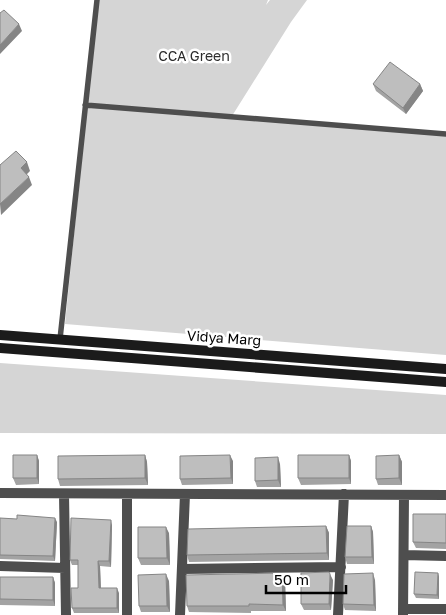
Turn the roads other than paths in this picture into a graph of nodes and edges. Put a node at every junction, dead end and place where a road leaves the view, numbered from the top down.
1 (97, 0) edge
2 (85, 105) junction
3 (446, 134) edge
4 (0, 335) edge
5 (60, 339) junction
6 (0, 348) edge
7 (446, 369) edge
8 (446, 382) edge
9 (0, 493) edge
10 (64, 494) junction
11 (127, 494) junction
12 (184, 494) junction
13 (344, 494) junction
14 (404, 495) junction
15 (446, 495) edge
16 (404, 555) junction
17 (446, 556) edge
18 (0, 566) edge
19 (340, 567) junction
20 (65, 568) junction
21 (182, 569) junction
22 (446, 609) edge
23 (403, 612) edge
24 (66, 615) edge
25 (128, 615) edge
26 (180, 615) edge
27 (338, 615) edge

1 - 2 lane
2 - 3 lane
2 - 5 lane
4 - 5 main road, Vidya Marg
5 - 7 main road, Vidya Marg
6 - 8 main road, Vidya Marg
9 - 10 street
10 - 11 street
10 - 20 street
11 - 12 street
11 - 25 street
12 - 13 street
12 - 21 street
13 - 14 street
13 - 19 street
14 - 15 street
14 - 16 street
16 - 17 street
16 - 23 street
18 - 20 street
19 - 21 street
19 - 27 street
20 - 24 street
21 - 26 street
22 - 23 street

